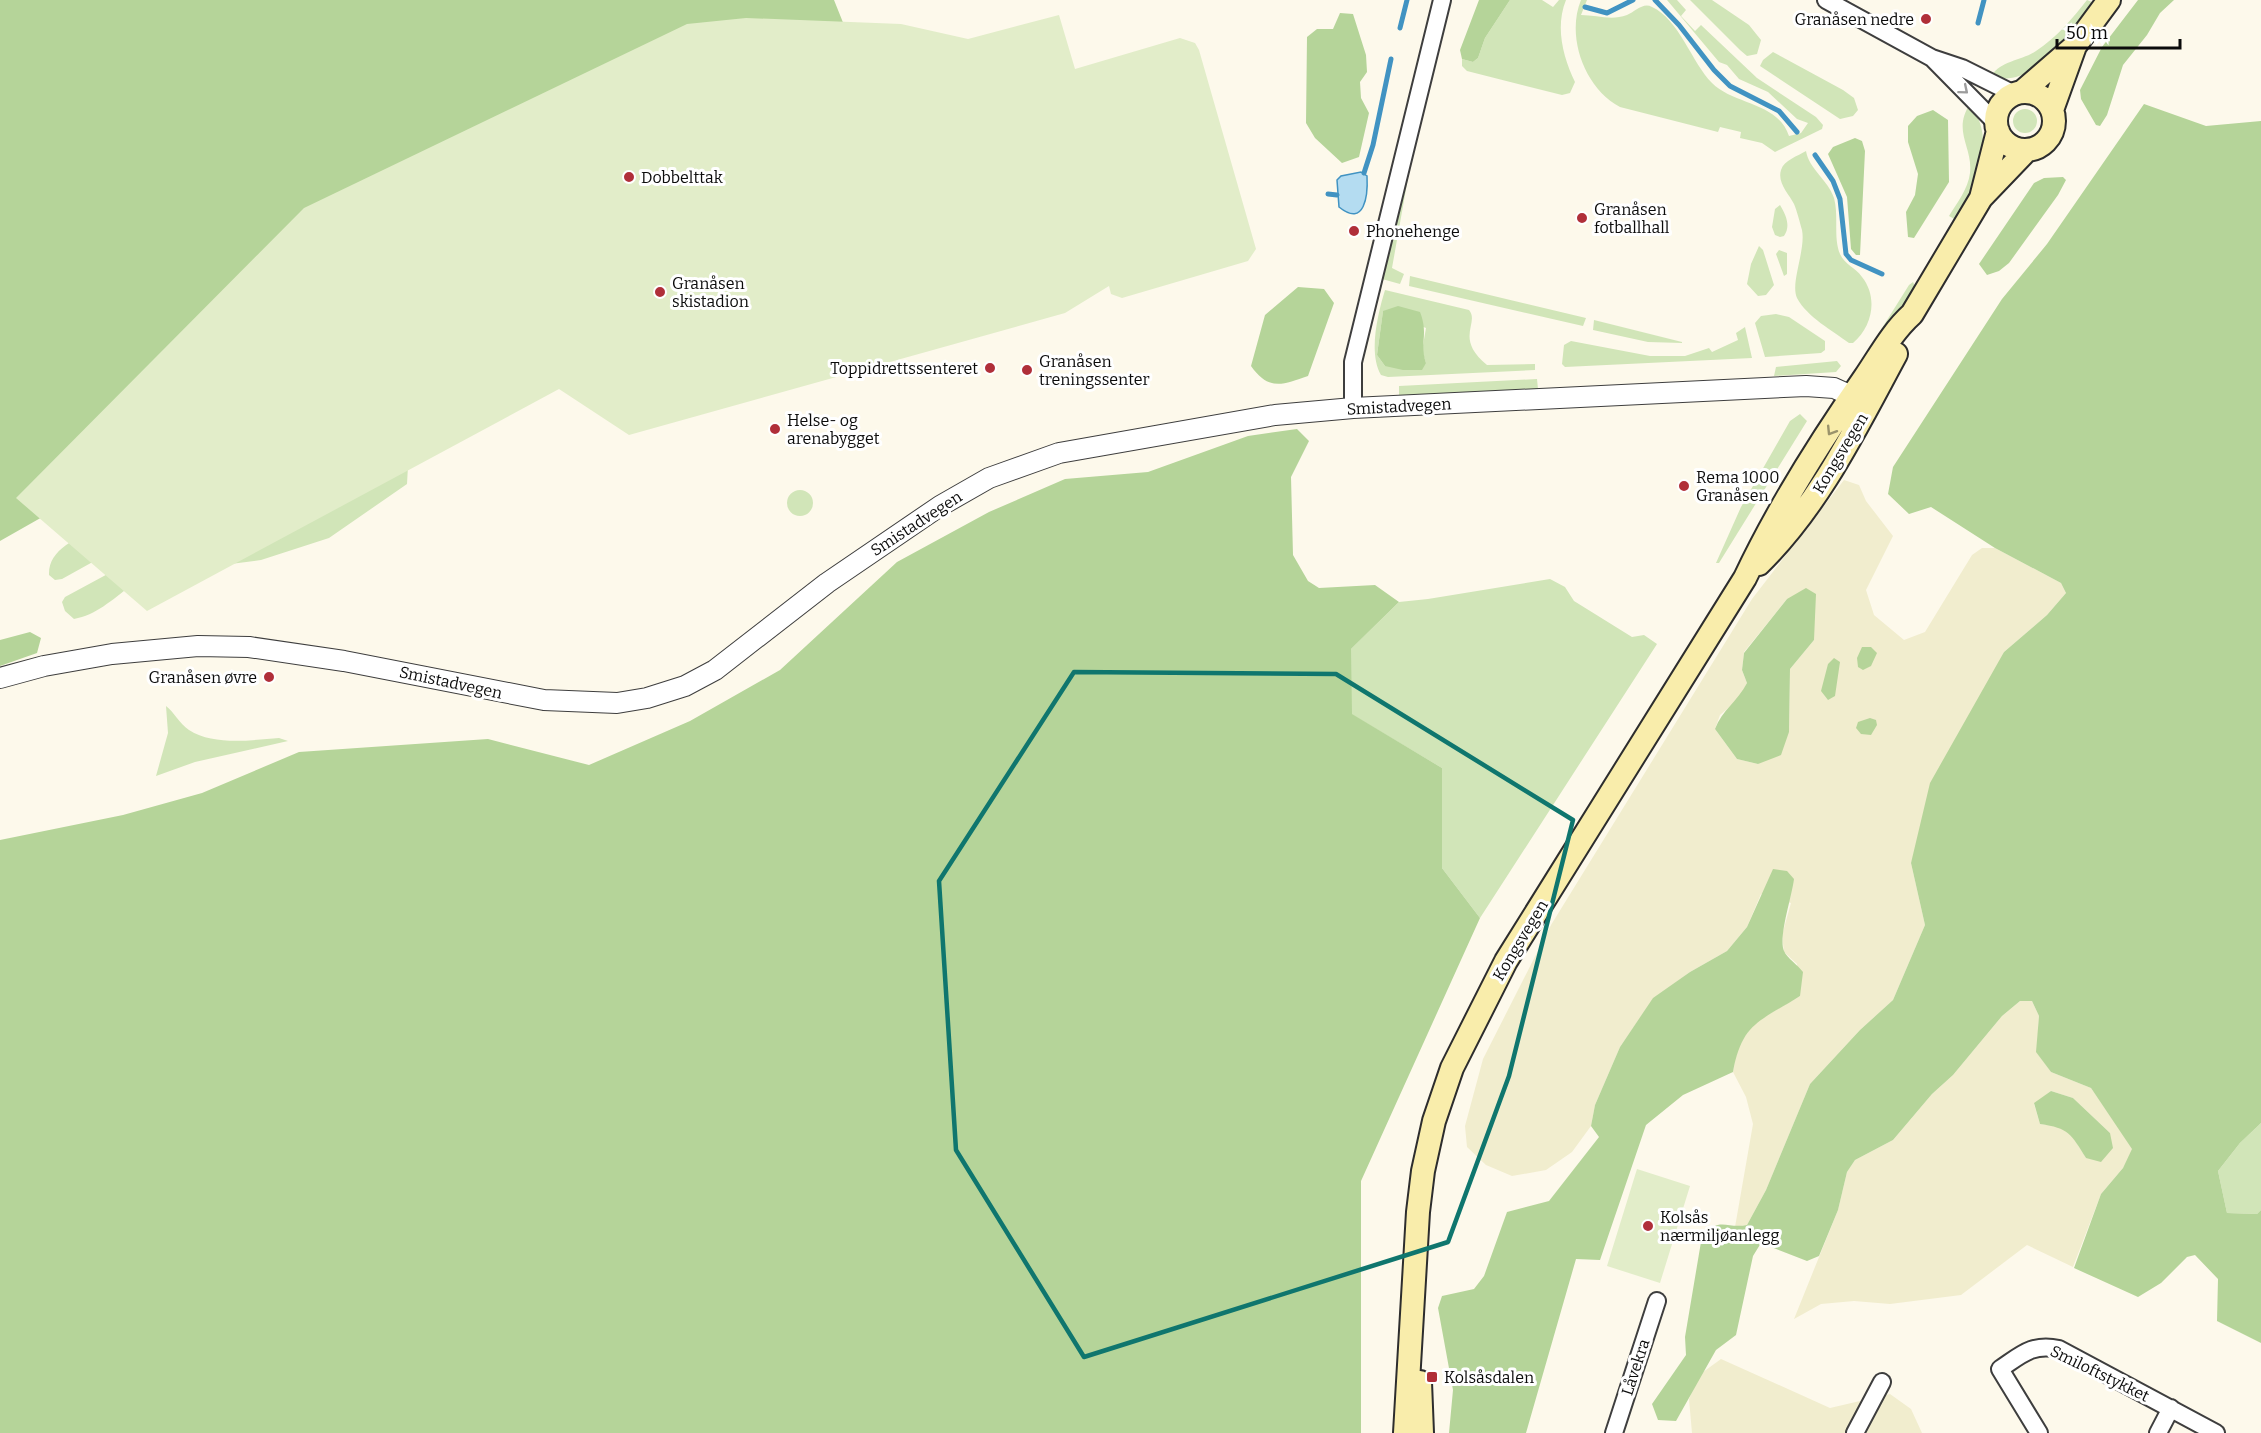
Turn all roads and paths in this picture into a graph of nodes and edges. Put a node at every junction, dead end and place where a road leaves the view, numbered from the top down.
1 (1442, 0) edge
2 (1826, 0) edge
3 (2109, 0) edge
4 (2075, 46) junction
5 (1932, 58) junction
6 (2018, 93) junction
7 (2052, 110) junction
8 (1997, 127) junction
9 (2027, 150) junction
10 (1981, 198) junction
11 (1861, 400) junction
12 (1353, 408) junction
13 (0, 678) edge
14 (1657, 1301) dead end
15 (1411, 1345) junction
16 (1882, 1382) dead end
17 (2171, 1408) junction
18 (1405, 1433) edge
19 (1422, 1433) edge
20 (1614, 1433) edge
21 (1855, 1433) edge
22 (2039, 1433) edge
23 (2158, 1433) edge
24 (2216, 1433) edge

1 - 12 street
2 - 5 street
3 - 4 main road, Kongsvegen
4 - 6 main road, Kongsvegen
4 - 7 main road, Kongsvegen
5 - 6 street
5 -> 8 street
6 - 7 main road
6 - 8 main road, Kongsvegen
7 - 9 main road, Kongsvegen
8 - 9 main road
8 - 10 main road, Kongsvegen
9 - 10 main road, Kongsvegen
10 - 11 main road, Kongsvegen
11 - 12 street, Smistadvegen
11 - 15 main road, Kongsvegen
12 - 13 street, Smistadvegen
14 - 20 street, Låvekra
15 - 18 main road, Kongsvegen
15 - 19 main road, Kongsvegen
16 - 21 street
17 - 22 street, Smiloftstykket
17 - 23 street
17 - 24 street, Smiloftstykket

